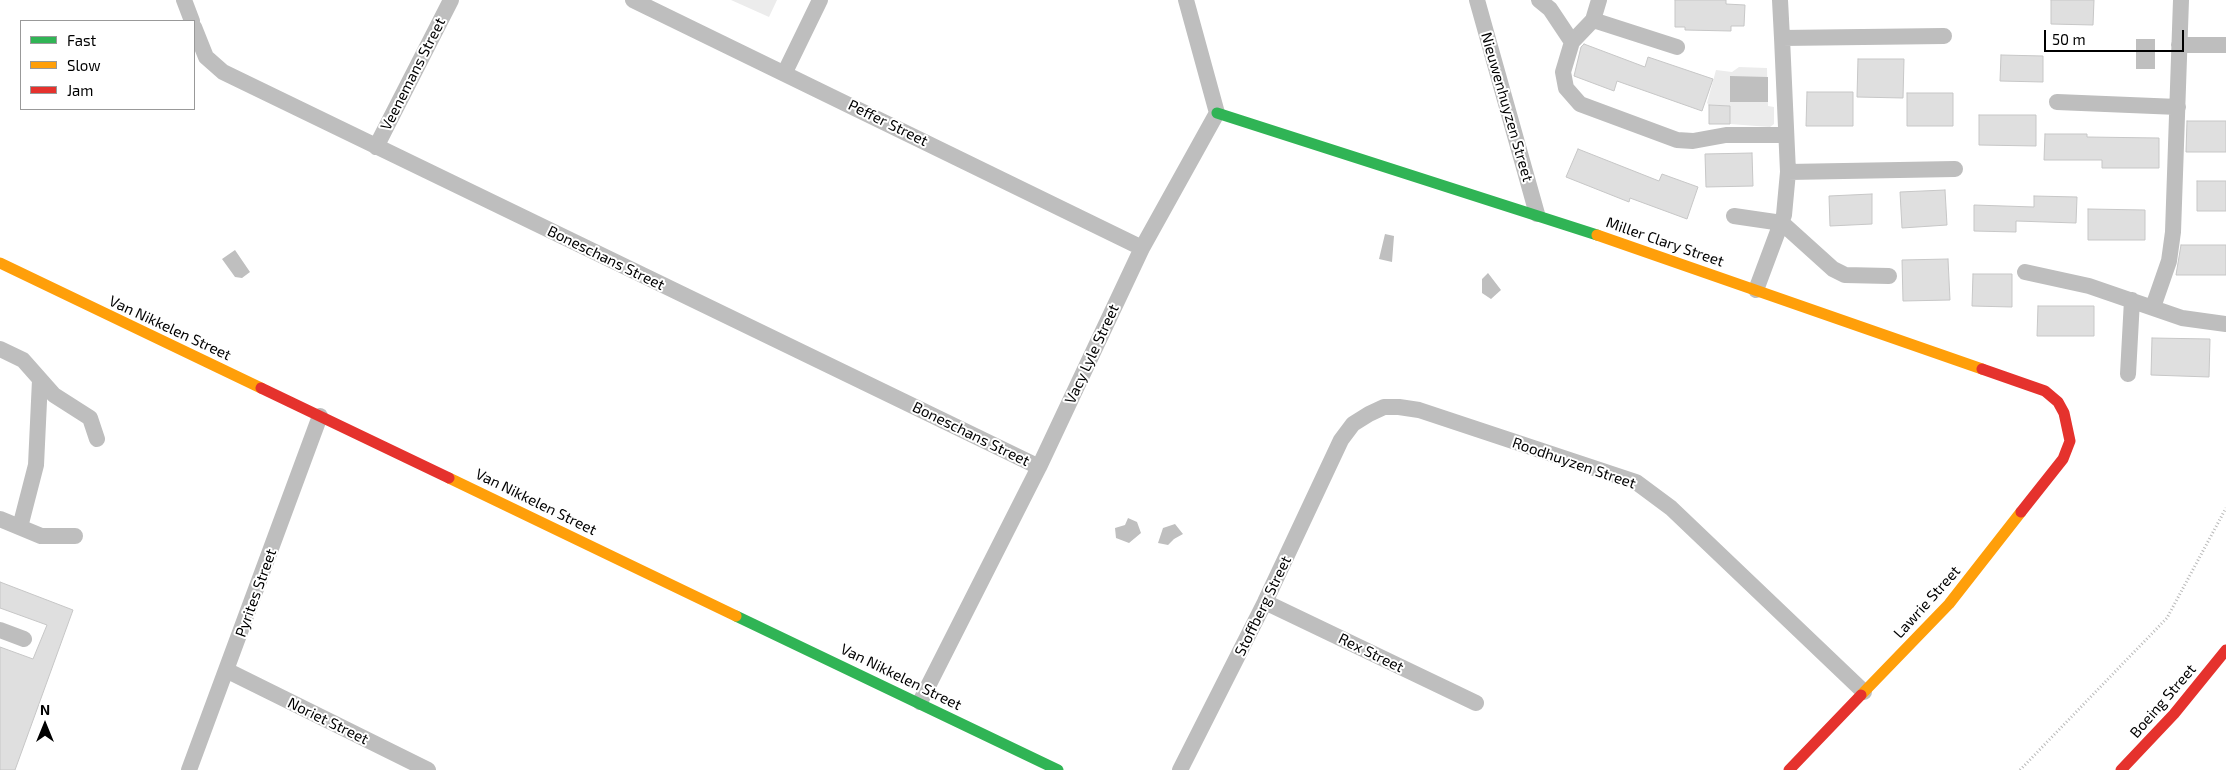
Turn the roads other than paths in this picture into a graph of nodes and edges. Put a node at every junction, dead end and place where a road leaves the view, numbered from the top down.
1 (184, 0) edge
2 (451, 0) edge
3 (633, 0) edge
4 (820, 0) edge
5 (1186, 0) edge
6 (1478, 0) edge
7 (1540, 0) edge
8 (1599, 0) edge
9 (1780, 0) edge
10 (2181, 0) edge
11 (192, 20) edge
12 (1593, 20) junction
13 (195, 30) edge
14 (1944, 36) dead end
15 (1782, 38) junction
16 (1572, 42) junction
17 (2226, 45) edge
18 (2179, 46) junction
19 (1678, 47) dead end
20 (785, 72) junction
21 (2058, 102) dead end
22 (2178, 107) junction
23 (1218, 113) junction
24 (1785, 135) junction
25 (376, 147) junction
26 (1955, 169) dead end
27 (1788, 172) junction
28 (1537, 214) junction
29 (1734, 216) dead end
30 (1782, 223) junction
31 (1142, 248) junction
32 (0, 263) edge
33 (2025, 272) dead end
34 (1889, 276) dead end
35 (1756, 290) junction
36 (2132, 300) junction
37 (2153, 307) junction
38 (2226, 324) edge
39 (0, 348) edge
40 (2128, 374) dead end
41 (40, 380) junction
42 (320, 416) junction
43 (97, 439) dead end
44 (1341, 440) joint
45 (2070, 442) joint
46 (1039, 467) junction
47 (0, 519) edge
48 (20, 527) junction
49 (75, 536) dead end
50 (1265, 602) junction
51 (0, 630) edge
52 (24, 639) dead end
53 (2226, 650) edge
54 (2226, 663) edge
55 (228, 671) junction
56 (1864, 692) junction
57 (920, 702) junction
58 (1476, 703) dead end
59 (189, 770) edge
60 (428, 770) edge
61 (1058, 770) edge
62 (1180, 770) edge
63 (1789, 770) edge
64 (2121, 770) edge
65 (2135, 770) edge

1 - 11 street
2 - 25 street, Veenemans Street
3 - 20 street, Peffer Street
4 - 20 street
5 - 23 street
6 - 28 street, Nieuwenhuyzen Street
7 - 16 street
8 - 12 street
9 - 15 street
10 - 18 street
12 - 16 street
12 - 19 street
13 - 25 street, Boneschans Street
14 - 15 street
15 - 24 street
16 - 24 street
17 - 18 street
18 - 22 street
20 - 31 street, Peffer Street
21 - 22 street
22 - 37 street
23 - 28 street, Miller Clary Street
23 - 31 street, Vacy Lyle Street
24 - 27 street
25 - 46 street, Boneschans Street
26 - 27 street
27 - 30 street
28 - 35 street, Miller Clary Street
29 - 30 street
30 - 34 street
30 - 35 street
31 - 46 street, Vacy Lyle Street
32 - 42 street, Van Nikkelen Street
33 - 36 street
35 - 45 street, Miller Clary Street
36 - 37 street
36 - 40 street
37 - 38 street
39 - 41 street
41 - 43 street
41 - 48 street
42 - 55 street, Pyrites Street
42 - 57 street, Van Nikkelen Street
44 - 50 street, Stoffberg Street
44 - 56 street, Roodhuyzen Street
45 - 56 street, Lawrie Street
46 - 57 street, Vacy Lyle Street
47 - 48 street
48 - 49 street
50 - 58 street, Rex Street
50 - 62 street, Stoffberg Street
51 - 52 street
53 - 64 street, Boeing Street
54 - 65 street, Boeing Street
55 - 59 street, Pyrites Street
55 - 60 street, Noriet Street
56 - 63 street, Lawrie Street
57 - 61 street, Van Nikkelen Street

